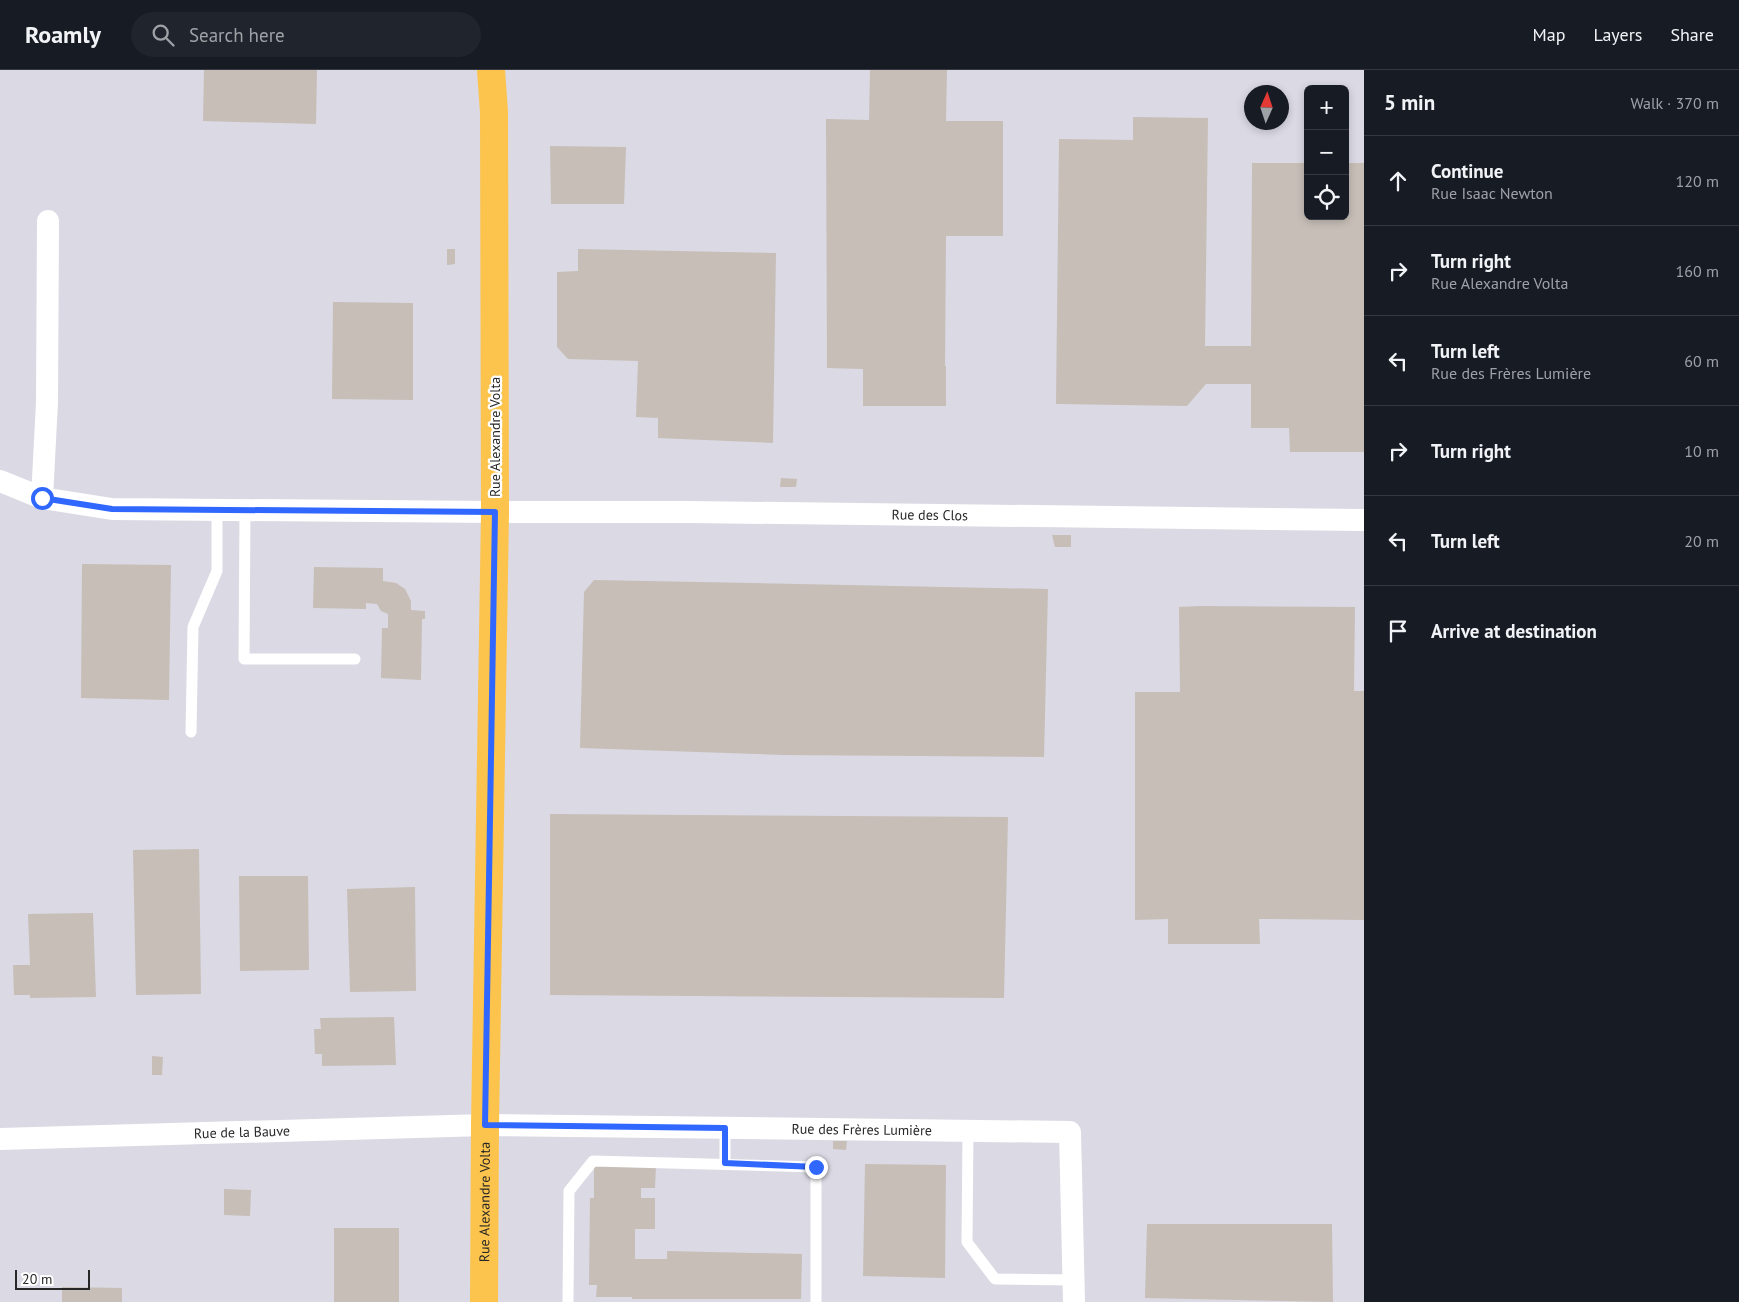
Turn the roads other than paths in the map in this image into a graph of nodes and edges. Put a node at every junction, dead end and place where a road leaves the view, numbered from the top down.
1 (491, 70) edge
2 (503, 70) edge
3 (494, 112) junction
4 (48, 221) dead end
5 (0, 481) edge
6 (42, 498) junction
7 (217, 510) junction
8 (245, 510) junction
9 (495, 512) junction
10 (1364, 520) edge
11 (355, 659) dead end
12 (191, 732) dead end
13 (485, 1125) junction
14 (725, 1128) junction
15 (968, 1131) junction
16 (0, 1139) edge
17 (725, 1163) junction
18 (1073, 1280) junction
19 (484, 1302) edge
20 (568, 1302) edge
21 (816, 1302) edge
22 (1074, 1302) edge

1 - 3 main road, Rue Alexandre Volta
2 - 3 main road, Rue Alexandre Volta
3 - 9 main road, Rue Alexandre Volta
4 - 6 street
5 - 6 street, Rue des Clos
6 - 7 street, Rue des Clos
7 - 8 street, Rue des Clos
7 - 12 lane
8 - 9 street, Rue des Clos
8 - 11 lane
9 - 10 street, Rue des Clos
9 - 13 main road, Rue Alexandre Volta
13 - 14 street, Rue des Frères Lumière
13 - 16 street, Rue de la Bauve
13 - 19 main road, Rue Alexandre Volta
14 - 15 street, Rue des Frères Lumière
14 - 17 lane
15 - 18 lane
15 - 18 street, Rue des Frères Lumière
17 - 20 lane
17 - 21 lane
18 - 22 street, Rue des Frères Lumière

